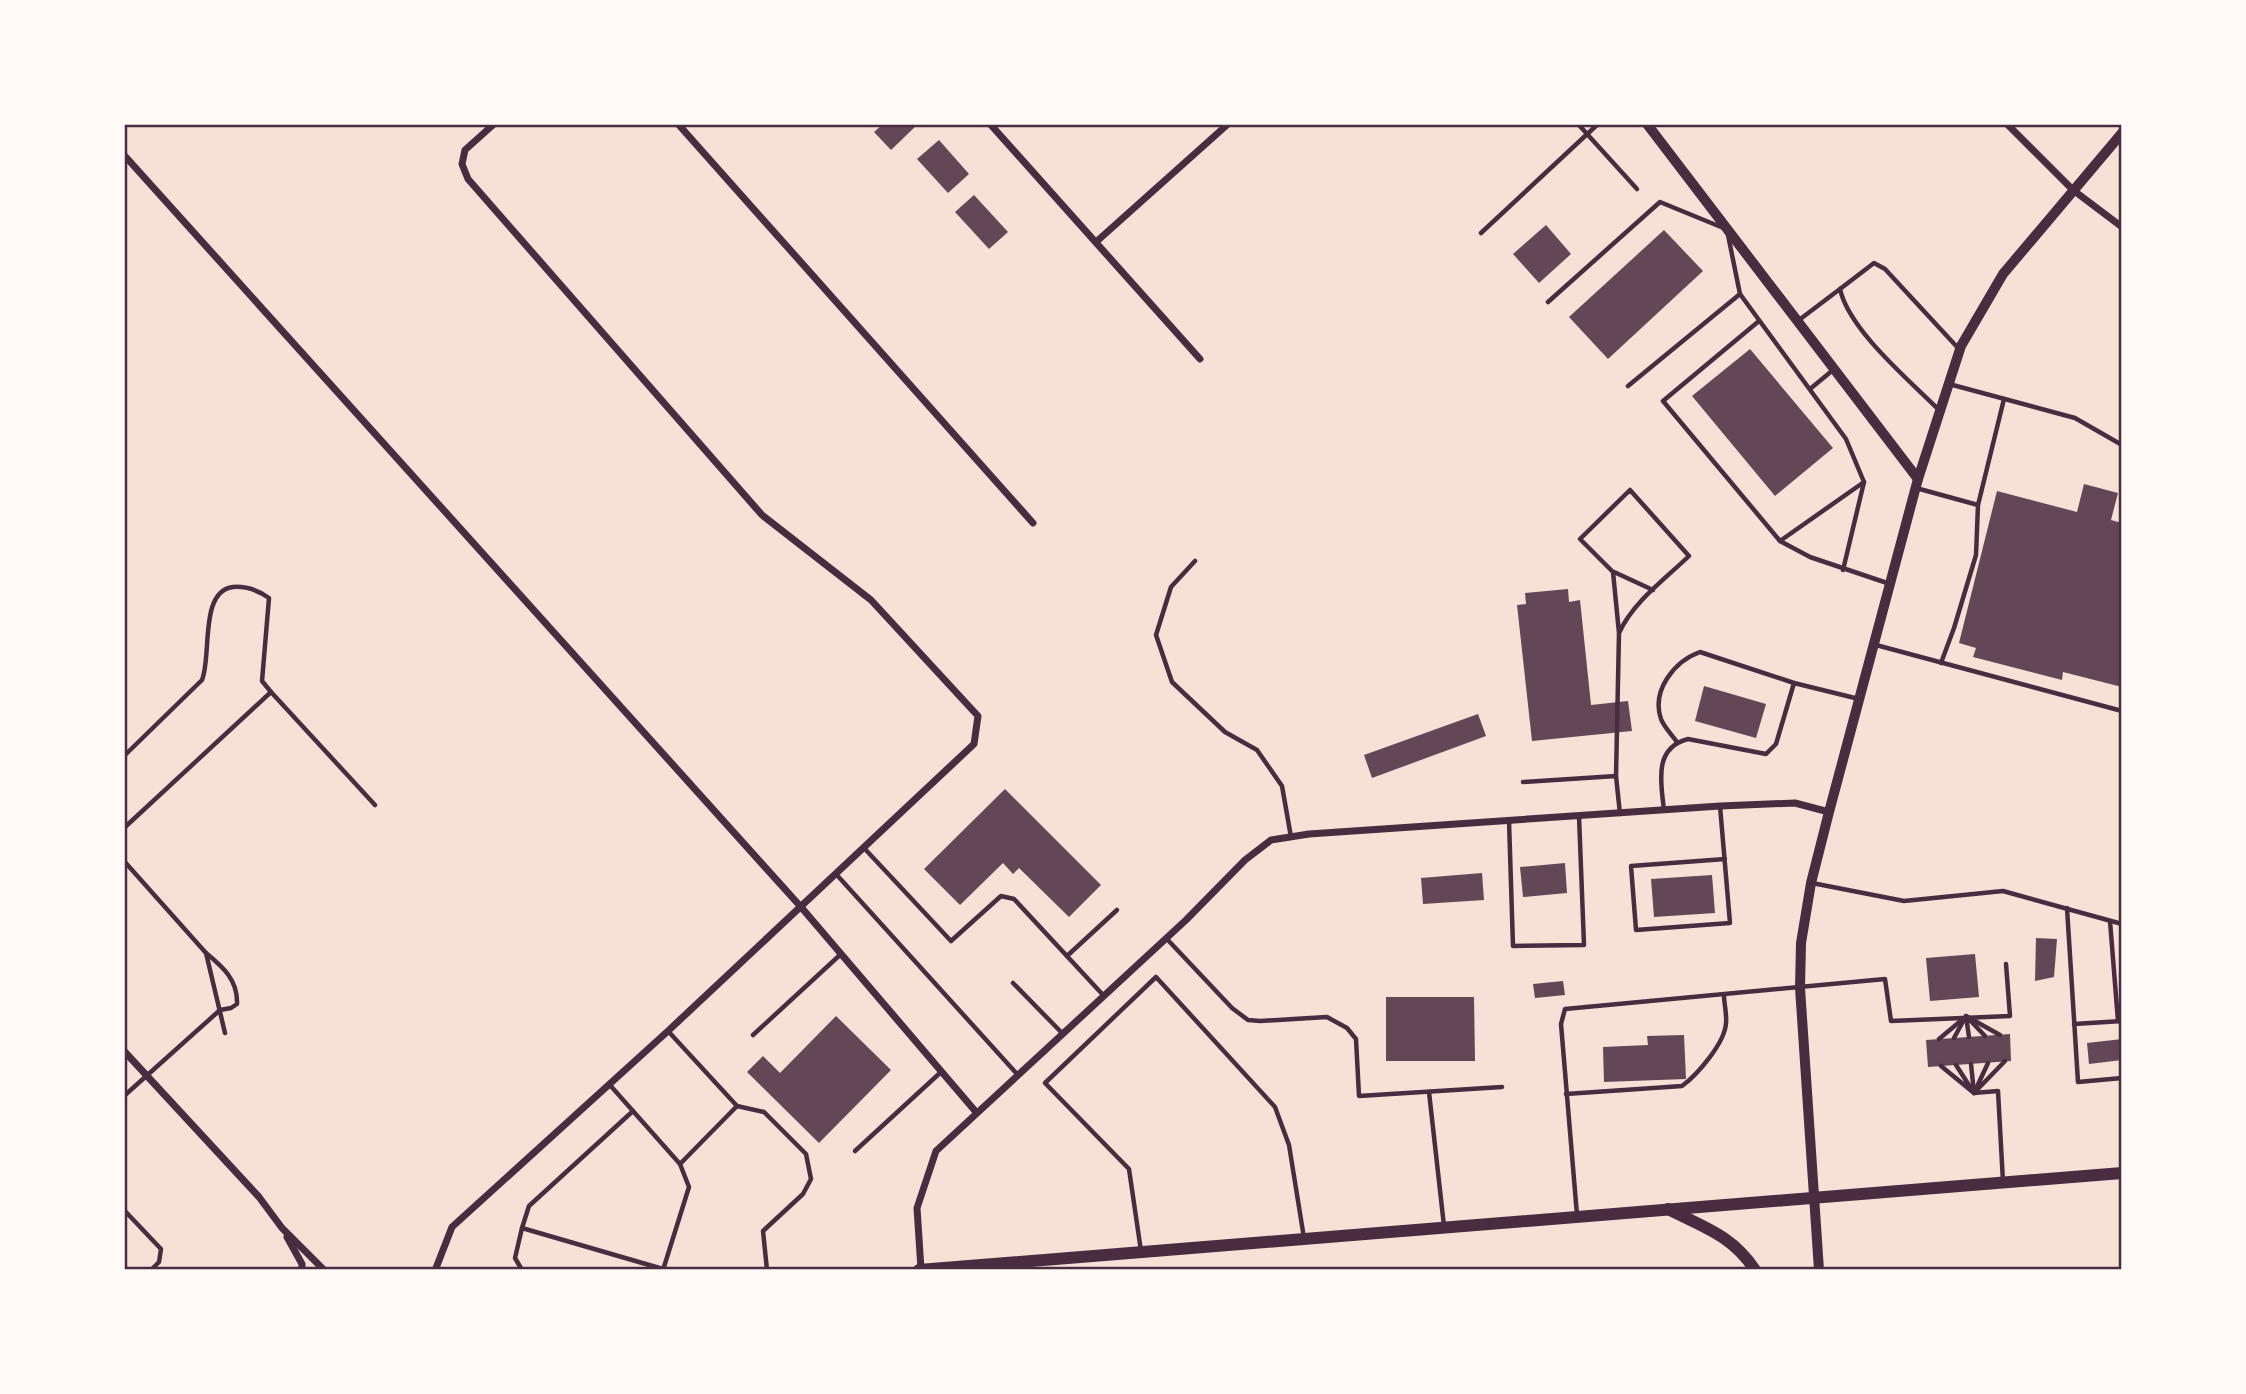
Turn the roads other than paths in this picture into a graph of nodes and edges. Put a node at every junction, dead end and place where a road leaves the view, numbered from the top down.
1 (494, 124) edge
2 (678, 124) edge
3 (989, 124) edge
4 (1228, 124) edge
5 (1578, 124) edge
6 (1598, 124) edge
7 (1647, 124) edge
8 (2007, 124) edge
9 (2122, 133) edge
10 (1587, 134) junction
11 (124, 155) edge
12 (1637, 190) dead end
13 (2073, 190) junction
14 (2122, 227) edge
15 (1727, 229) junction
16 (1481, 233) dead end
17 (1096, 242) junction
18 (1840, 289) junction
19 (1740, 294) junction
20 (1548, 302) dead end
21 (1759, 321) junction
22 (1797, 321) junction
23 (1959, 350) junction
24 (1199, 359) dead end
25 (1834, 370) junction
26 (1948, 383) junction
27 (1628, 386) dead end
28 (1810, 389) junction
29 (2004, 399) junction
30 (1940, 411) junction
31 (2122, 446) edge
32 (1864, 482) junction
33 (1916, 484) junction
34 (1978, 505) junction
35 (1033, 523) dead end
36 (1780, 541) junction
37 (1195, 561) dead end
38 (1843, 570) junction
39 (1613, 572) junction
40 (1890, 584) junction
41 (1653, 590) junction
42 (1619, 633) junction
43 (1875, 645) junction
44 (1941, 663) junction
45 (1794, 683) junction
46 (271, 692) junction
47 (1860, 699) junction
48 (2122, 711) edge
49 (1677, 742) junction
50 (124, 756) edge
51 (1616, 776) junction
52 (1523, 782) dead end
53 (375, 805) dead end
54 (1720, 806) junction
55 (1664, 811) junction
56 (1829, 812) junction
57 (1620, 814) junction
58 (1579, 816) junction
59 (1509, 821) junction
60 (124, 828) edge
61 (1291, 837) junction
62 (864, 848) junction
63 (1725, 859) junction
64 (124, 861) edge
65 (836, 874) junction
66 (1811, 883) junction
67 (801, 907) junction
68 (2067, 908) junction
69 (1117, 910) dead end
70 (2110, 921) junction
71 (2122, 924) edge
72 (1166, 939) junction
73 (206, 953) junction
74 (841, 954) junction
75 (1067, 956) junction
76 (2006, 964) dead end
77 (1013, 983) dead end
78 (1800, 988) junction
79 (1724, 995) junction
80 (1104, 996) junction
81 (220, 1010) junction
82 (1966, 1016) junction
83 (2120, 1021) edge
84 (2074, 1024) junction
85 (667, 1031) junction
86 (225, 1033) dead end
87 (1062, 1033) junction
88 (753, 1035) dead end
89 (2000, 1035) dead end
90 (1985, 1036) dead end
91 (1969, 1037) dead end
92 (1954, 1038) dead end
93 (1940, 1039) dead end
94 (124, 1051) edge
95 (2005, 1061) dead end
96 (1988, 1063) dead end
97 (1971, 1064) dead end
98 (1956, 1065) dead end
99 (1941, 1066) dead end
100 (942, 1071) junction
101 (1017, 1074) junction
102 (147, 1076) junction
103 (2122, 1078) edge
104 (608, 1084) junction
105 (1502, 1087) dead end
106 (1429, 1091) junction
107 (1974, 1093) junction
108 (1566, 1094) junction
109 (124, 1096) edge
110 (737, 1106) junction
111 (633, 1111) junction
112 (976, 1112) junction
113 (855, 1151) dead end
114 (680, 1164) junction
115 (2122, 1173) edge
116 (2003, 1183) junction
117 (1812, 1198) junction
118 (1666, 1209) junction
119 (124, 1210) edge
120 (1577, 1216) junction
121 (282, 1227) junction
122 (1444, 1227) junction
123 (522, 1228) junction
124 (1304, 1238) junction
125 (1141, 1252) junction
126 (436, 1268) dead end
127 (151, 1270) edge
128 (302, 1270) edge
129 (324, 1270) edge
130 (522, 1270) edge
131 (663, 1270) edge
132 (768, 1270) edge
133 (920, 1270) edge
134 (1755, 1270) edge
135 (1818, 1270) edge

1 - 62 street
2 - 35 street
3 - 17 street
4 - 17 street
5 - 10 lane
6 - 10 lane
7 - 15 street
8 - 13 street
9 - 13 street
10 - 12 lane
10 - 16 lane
11 - 67 street
13 - 14 street
13 - 23 street
15 - 19 lane
15 - 20 lane
15 - 22 street
17 - 24 street
18 - 22 lane
18 - 23 lane
18 - 30 lane
19 - 21 lane
19 - 27 lane
21 - 28 lane
21 - 36 lane
22 - 25 street
23 - 26 street
25 - 28 lane
25 - 33 street
26 - 29 lane
26 - 30 street
28 - 32 lane
29 - 31 lane
29 - 34 lane
30 - 33 street
32 - 36 lane
32 - 38 lane
33 - 34 lane
33 - 40 street
34 - 44 lane
36 - 38 lane
37 - 61 lane
38 - 40 lane
39 - 41 lane
39 - 41 lane
39 - 42 lane
40 - 43 street
41 - 42 lane
42 - 51 lane
43 - 44 lane
43 - 47 street
44 - 48 lane
45 - 47 lane
45 - 49 lane
45 - 49 lane
46 - 50 lane
46 - 53 lane
46 - 60 lane
47 - 56 street
49 - 55 lane
51 - 52 lane
51 - 57 lane
54 - 55 street
54 - 56 street
54 - 63 lane
55 - 57 street
56 - 66 street
57 - 58 street
58 - 59 street
58 - 59 lane
59 - 61 street
61 - 72 street
62 - 65 street
62 - 75 lane
63 - 63 lane
64 - 73 lane
65 - 67 street
65 - 101 lane
66 - 68 lane
66 - 78 street
67 - 74 street
67 - 85 street
68 - 70 lane
68 - 84 lane
69 - 75 lane
70 - 71 lane
70 - 83 lane
72 - 80 street
72 - 106 lane
73 - 81 lane
73 - 81 lane
74 - 88 lane
74 - 100 street
75 - 80 lane
76 - 82 lane
77 - 87 lane
78 - 79 lane
78 - 82 lane
78 - 117 street
79 - 108 lane
79 - 108 lane
80 - 87 street
81 - 86 lane
81 - 102 lane
82 - 89 lane
82 - 90 lane
82 - 91 lane
82 - 92 lane
82 - 93 lane
83 - 84 lane
84 - 103 lane
85 - 104 street
85 - 110 lane
87 - 101 street
94 - 102 street
95 - 107 lane
96 - 107 lane
97 - 107 lane
98 - 107 lane
99 - 107 lane
100 - 112 street
100 - 113 lane
101 - 112 street
102 - 109 lane
102 - 121 street
104 - 111 lane
104 - 126 street
105 - 106 lane
106 - 122 lane
107 - 116 lane
108 - 120 lane
110 - 114 lane
110 - 132 lane
111 - 114 lane
111 - 123 lane
112 - 133 street
114 - 131 lane
115 - 116 main road
116 - 117 main road
117 - 118 main road
117 - 135 street
118 - 120 main road
118 - 134 main road
119 - 127 lane
120 - 122 main road
121 - 128 street
121 - 129 street
122 - 124 main road
123 - 130 lane
123 - 131 lane
124 - 125 main road
124 - 125 lane
125 - 133 main road

